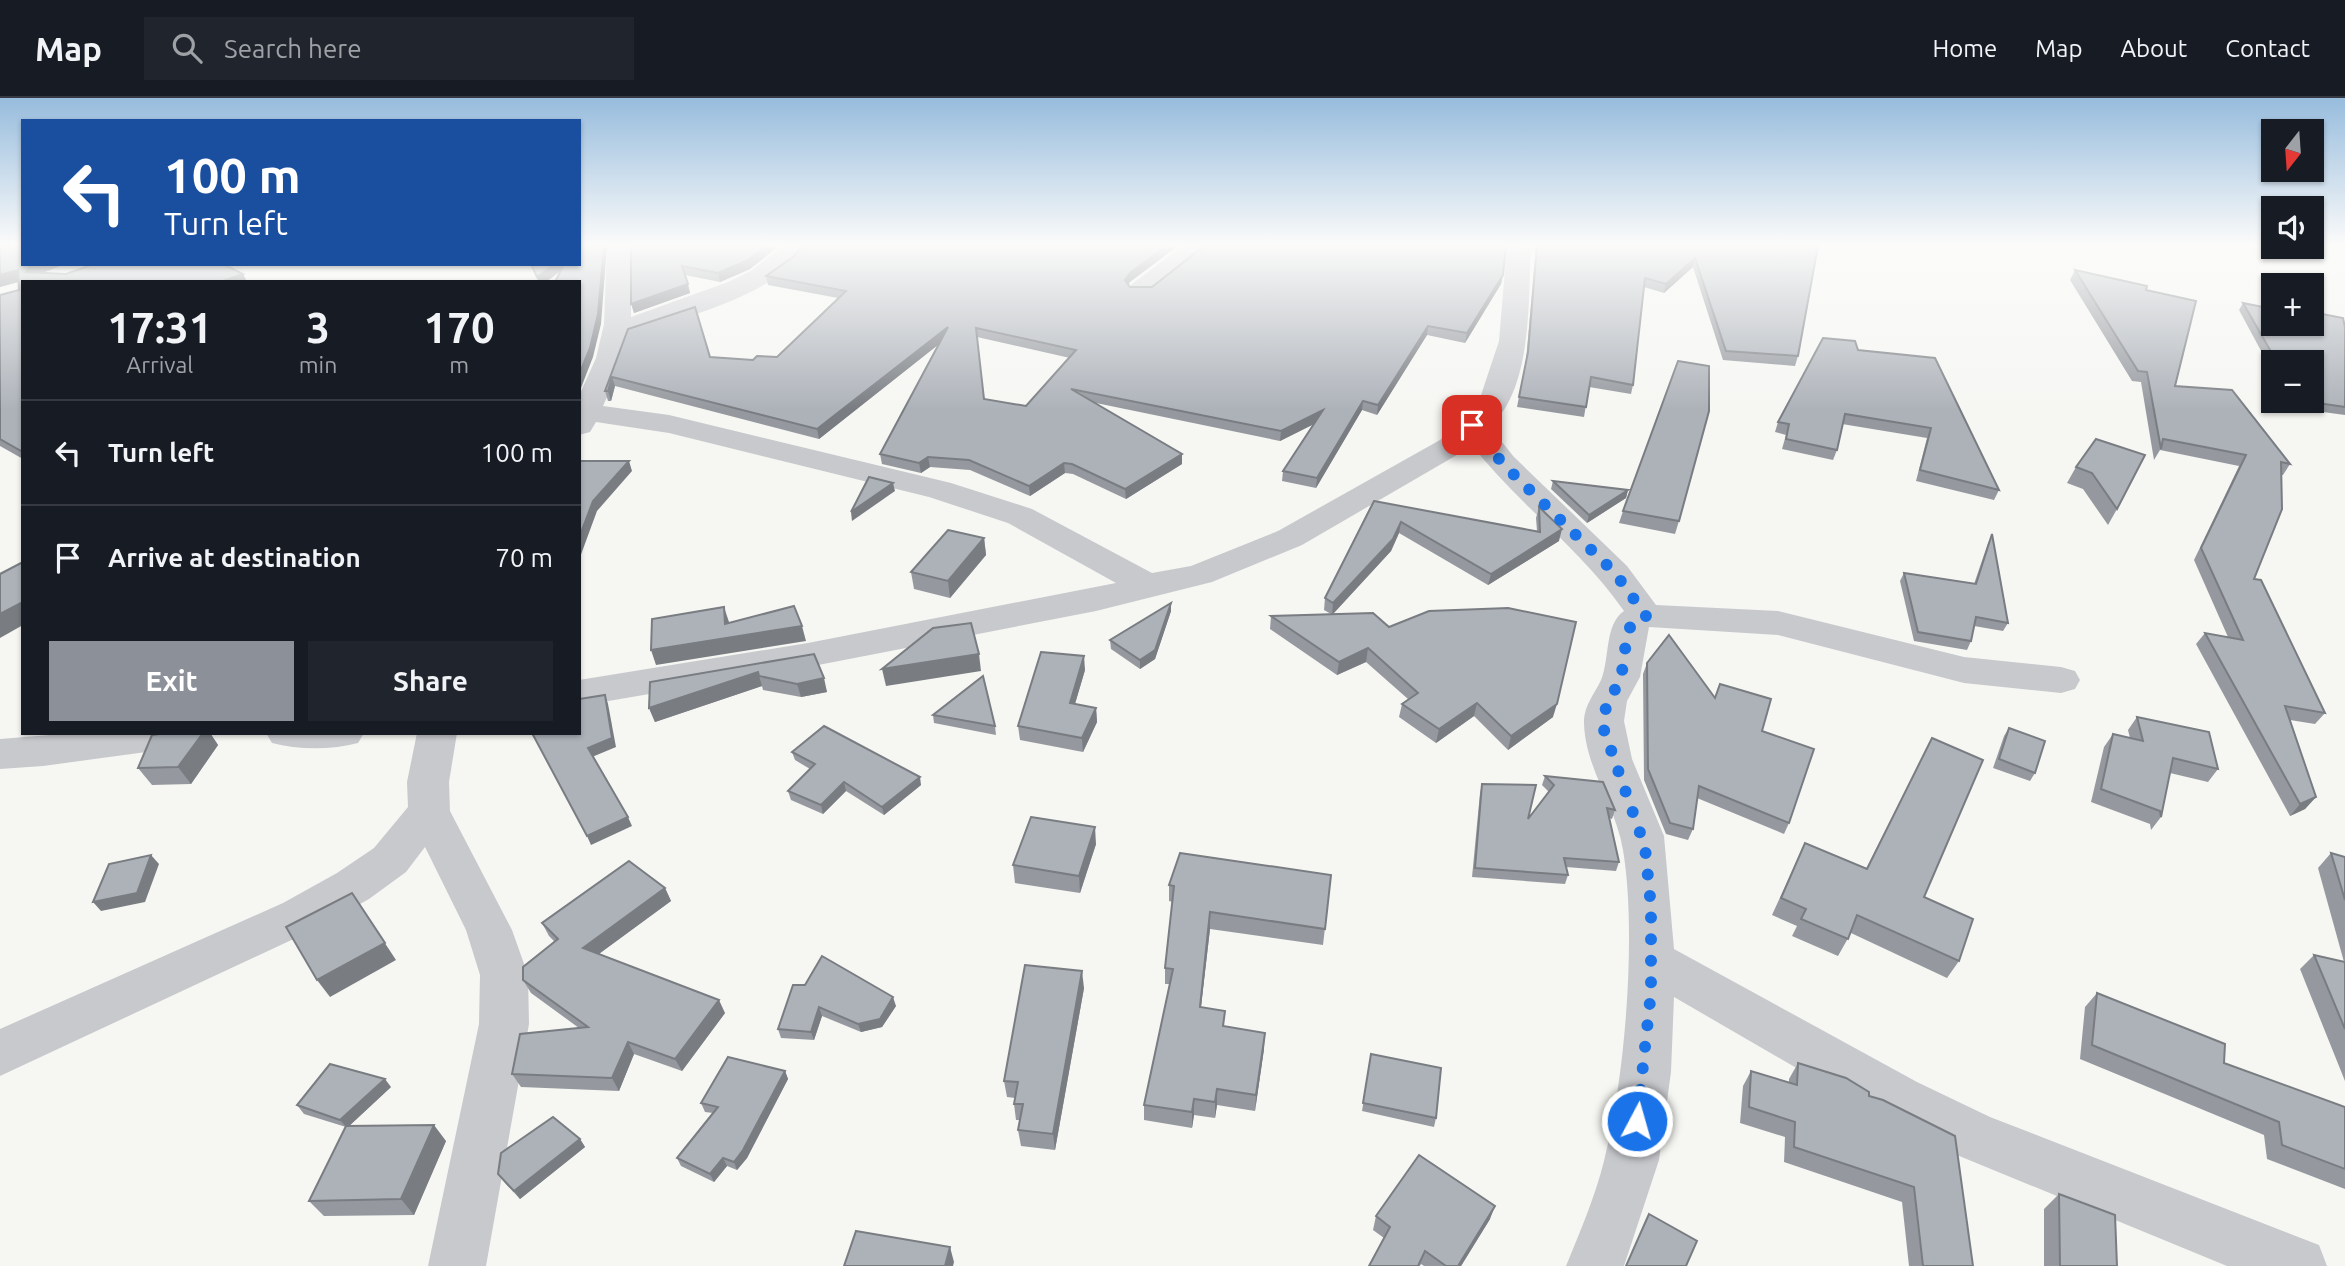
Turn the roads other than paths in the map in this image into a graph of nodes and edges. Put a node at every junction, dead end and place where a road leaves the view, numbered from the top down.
1 (616, 301) edge
2 (703, 301) edge
3 (1516, 301) edge
4 (617, 331) junction
5 (582, 419) edge
6 (1472, 425) junction
7 (1147, 584) junction
8 (1646, 616) junction
9 (2061, 680) dead end
10 (581, 694) edge
11 (168, 735) edge
12 (437, 735) edge
13 (0, 754) edge
14 (429, 811) junction
15 (1651, 960) junction
16 (0, 1053) edge
17 (457, 1266) edge
18 (1595, 1266) edge
19 (2298, 1266) edge

1 - 4 street
2 - 4 street
3 - 6 street
4 - 5 street
5 - 7 street
6 - 7 street
6 - 8 street
7 - 10 street
8 - 9 street
8 - 15 street
11 - 13 street
12 - 14 street
14 - 16 street
14 - 17 street
15 - 18 street
15 - 19 street

